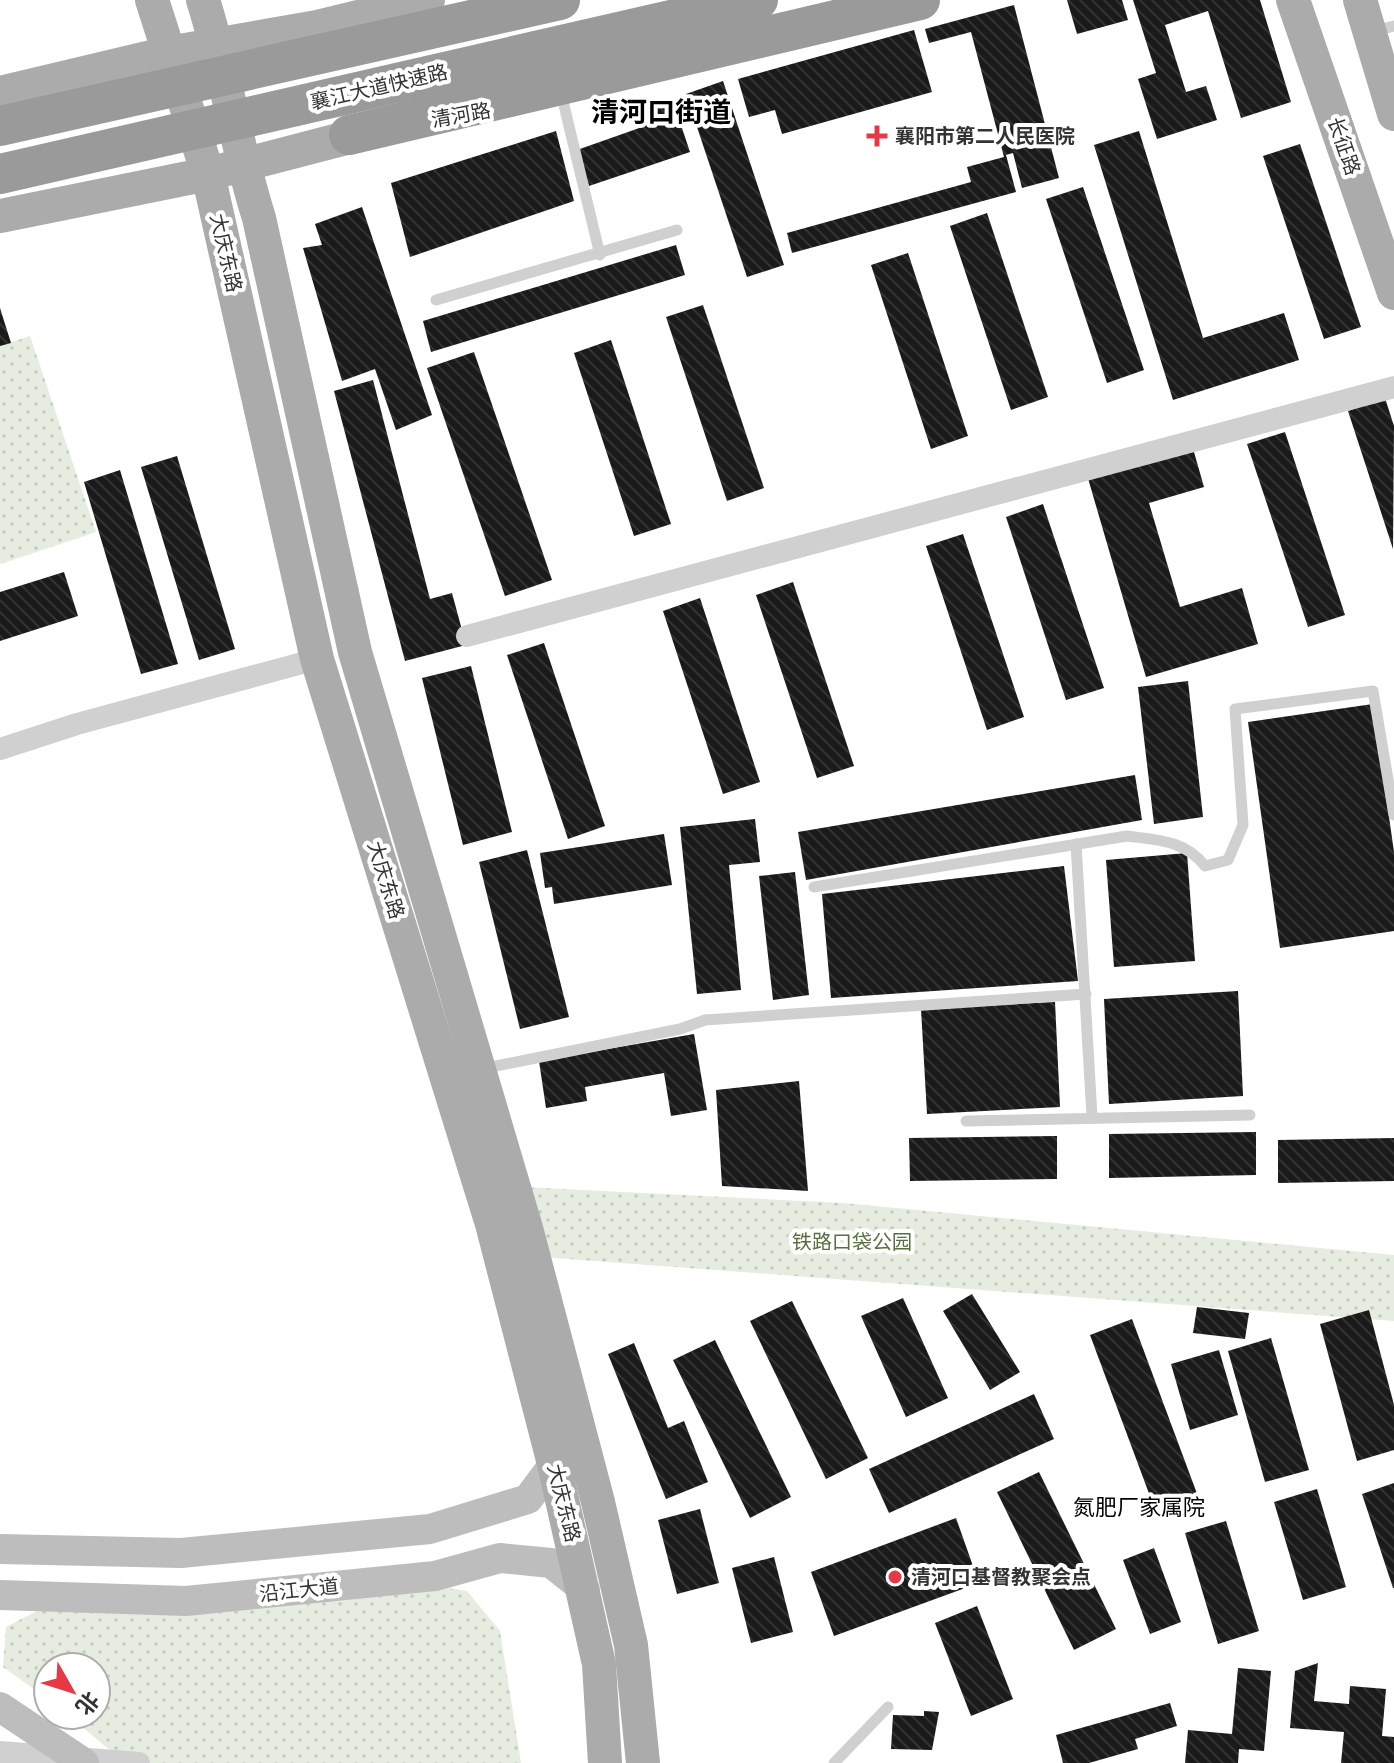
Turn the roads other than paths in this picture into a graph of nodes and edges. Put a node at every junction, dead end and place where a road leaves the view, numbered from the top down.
1 (152, 0) edge
2 (203, 0) edge
3 (428, 0) edge
4 (560, 0) edge
5 (758, 0) edge
6 (919, 0) edge
7 (1293, 0) edge
8 (1360, 0) edge
9 (1382, 29) edge
10 (217, 43) junction
11 (168, 53) junction
12 (0, 93) edge
13 (544, 94) junction
14 (1394, 114) edge
15 (0, 126) edge
16 (349, 135) joint
17 (242, 165) junction
18 (0, 174) edge
19 (208, 174) junction
20 (0, 216) edge
21 (677, 230) dead end
22 (600, 255) junction
23 (1394, 293) edge
24 (436, 300) dead end
25 (1394, 387) edge
26 (467, 636) dead end
27 (317, 659) junction
28 (0, 749) edge
29 (1394, 815) edge
30 (1076, 844) junction
31 (814, 887) dead end
32 (1086, 994) junction
33 (479, 1069) junction
34 (1250, 1115) dead end
35 (1092, 1116) junction
36 (966, 1121) dead end
37 (554, 1464) junction
38 (0, 1549) edge
39 (585, 1590) junction
40 (0, 1595) edge
41 (0, 1707) edge
42 (888, 1707) dead end
43 (0, 1752) edge
44 (82, 1761) edge
45 (139, 1763) edge
46 (605, 1763) edge
47 (643, 1763) edge
48 (834, 1763) edge

1 - 11 main road, 大庆东路
2 - 10 main road, 大庆东路
3 - 10 main road
4 - 15 highway
5 - 18 highway, 襄江大道快速路
6 - 13 highway
7 - 23 main road, 长征路
8 - 9 main road
9 - 14 main road
10 - 11 main road
10 - 17 main road, 大庆东路
11 - 12 main road
11 - 19 main road, 大庆东路
13 - 16 highway
13 - 22 lane
16 - 17 main road
17 - 19 main road
17 - 33 main road, 大庆东路
19 - 20 main road
19 - 27 main road, 大庆东路
21 - 22 lane
22 - 24 lane
25 - 26 street
27 - 28 street
27 - 37 main road, 大庆东路
29 - 30 lane
30 - 31 lane
30 - 32 lane
32 - 33 lane
32 - 35 lane
33 - 47 main road, 大庆东路
34 - 35 lane
35 - 36 lane
37 - 38 main road
37 - 39 main road, 大庆东路
39 - 40 main road, 沿江大道
39 - 46 main road, 大庆东路
41 - 44 main road
42 - 48 lane
43 - 44 street
44 - 45 street

